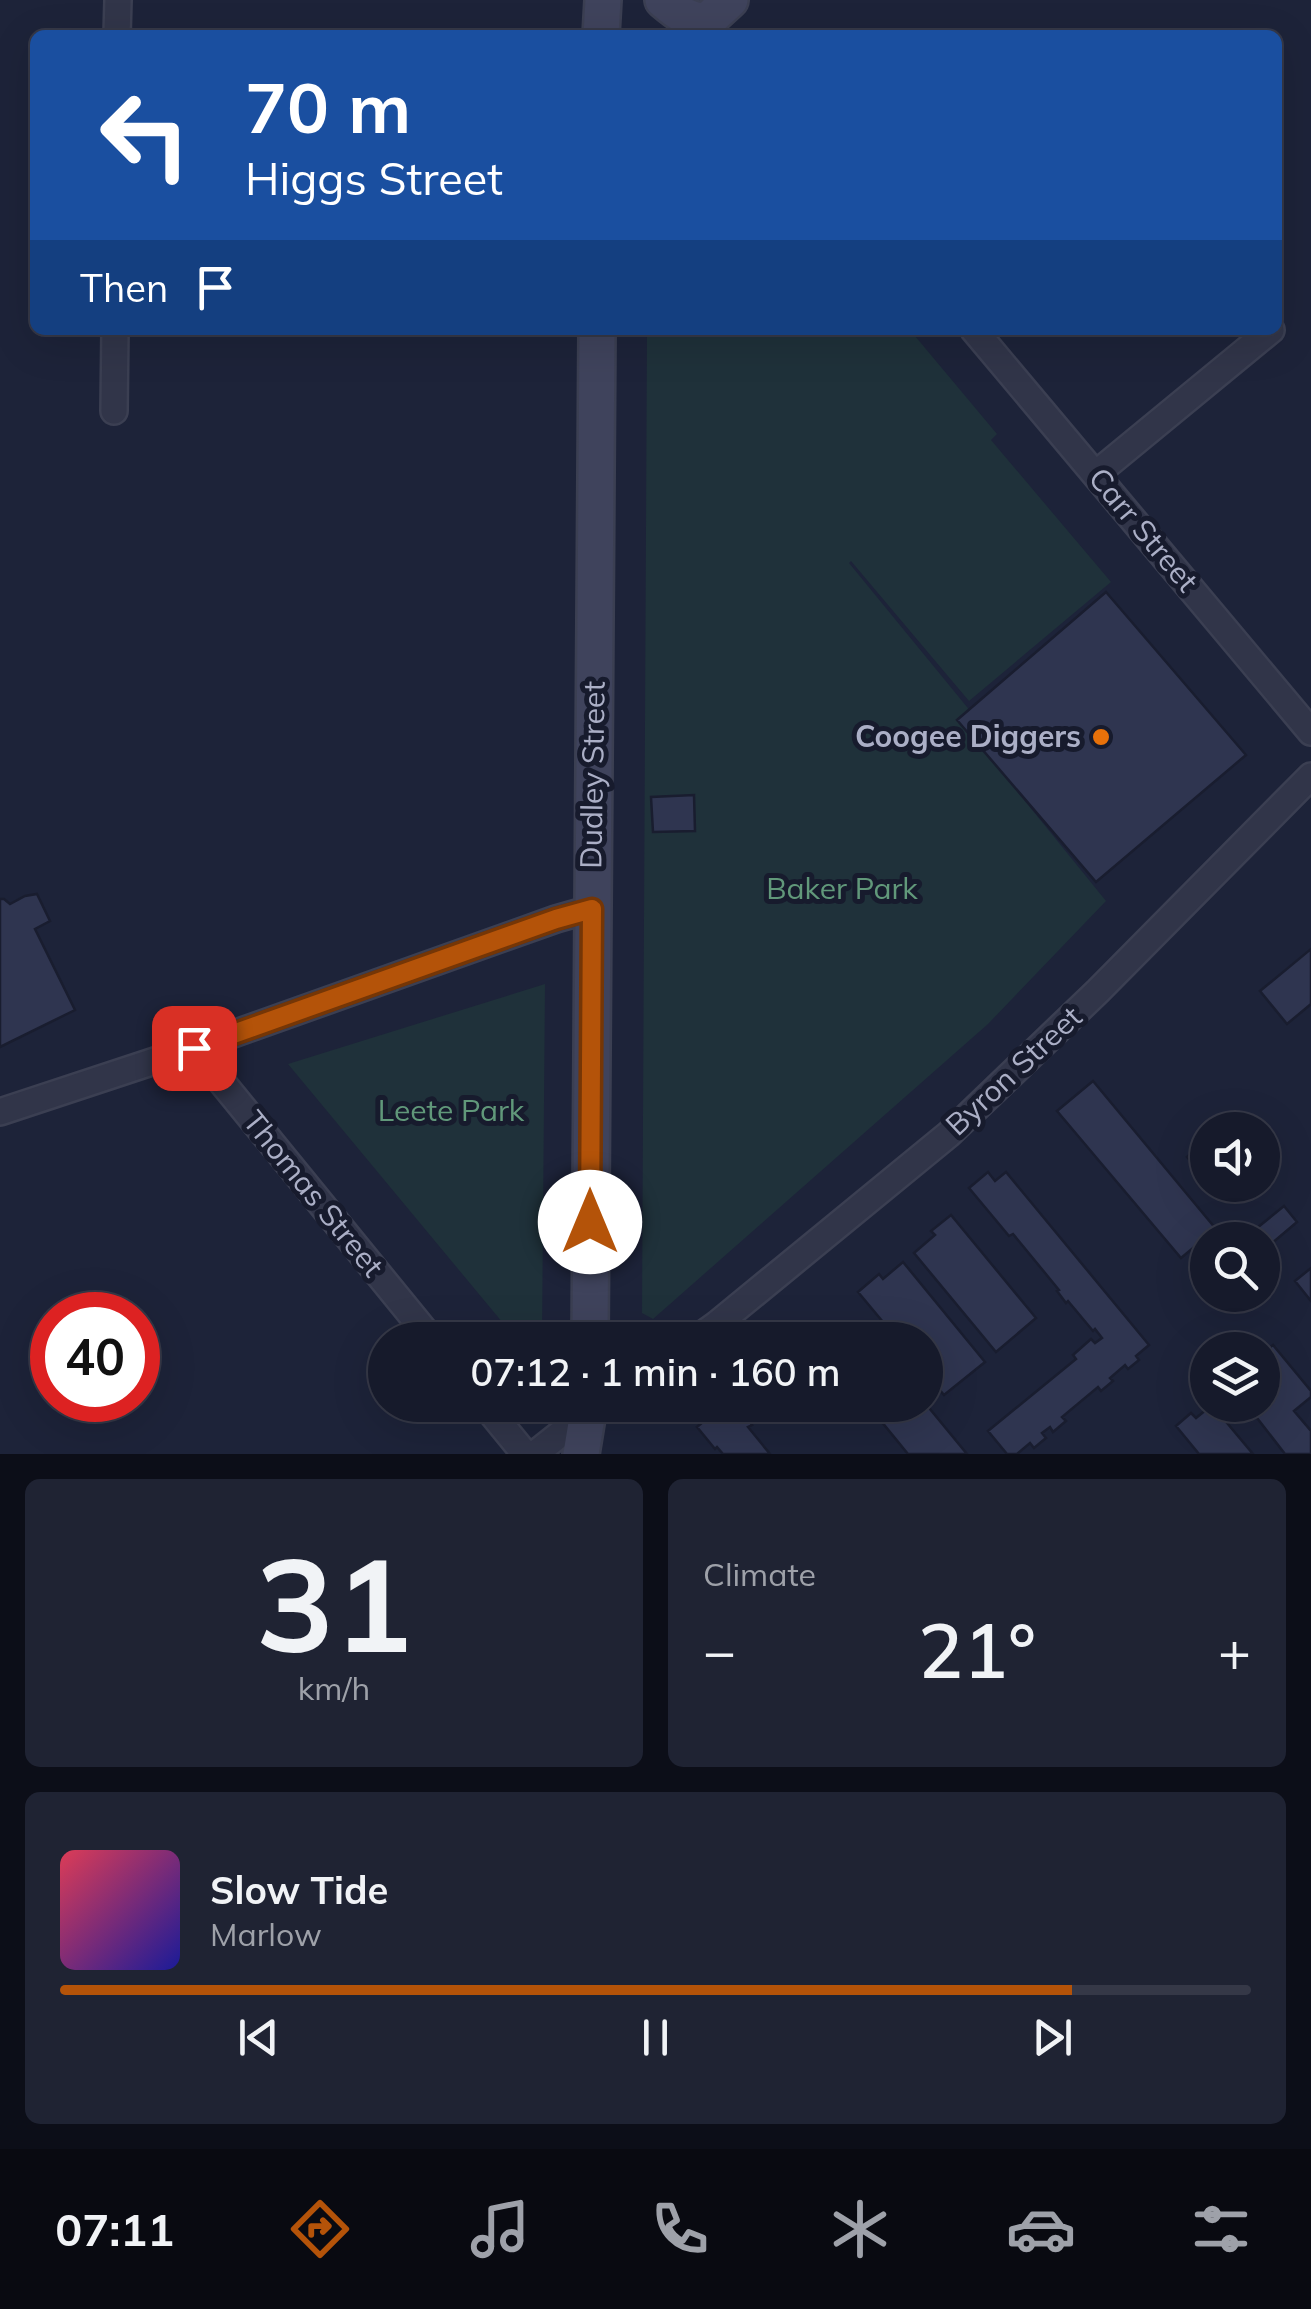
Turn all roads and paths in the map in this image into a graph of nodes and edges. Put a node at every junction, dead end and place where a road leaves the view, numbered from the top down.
1 (118, 0) edge
2 (603, 0) edge
3 (663, 0) edge
4 (711, 18) edge
5 (118, 30) edge
6 (601, 30) edge
7 (115, 335) edge
8 (597, 335) edge
9 (978, 335) edge
10 (1266, 335) edge
11 (114, 410) dead end
12 (1096, 474) junction
13 (1311, 732) edge
14 (1311, 776) edge
15 (592, 909) junction
16 (194, 1048) junction
17 (0, 1112) edge
18 (417, 1322) edge
19 (590, 1322) edge
20 (720, 1322) edge
21 (499, 1422) edge
22 (574, 1422) edge
23 (588, 1422) edge
24 (524, 1454) edge
25 (535, 1454) edge
26 (581, 1454) edge

1 - 5 street
2 - 6 street
3 - 4 street
7 - 11 street
8 - 15 street, Dudley Street
9 - 12 street, Carr Street
10 - 12 street
12 - 13 street, Carr Street
14 - 20 street, Byron Street
15 - 16 street
15 - 19 street, Dudley Street
16 - 17 street
16 - 18 street, Thomas Street
21 - 24 street
22 - 25 street
23 - 26 street

